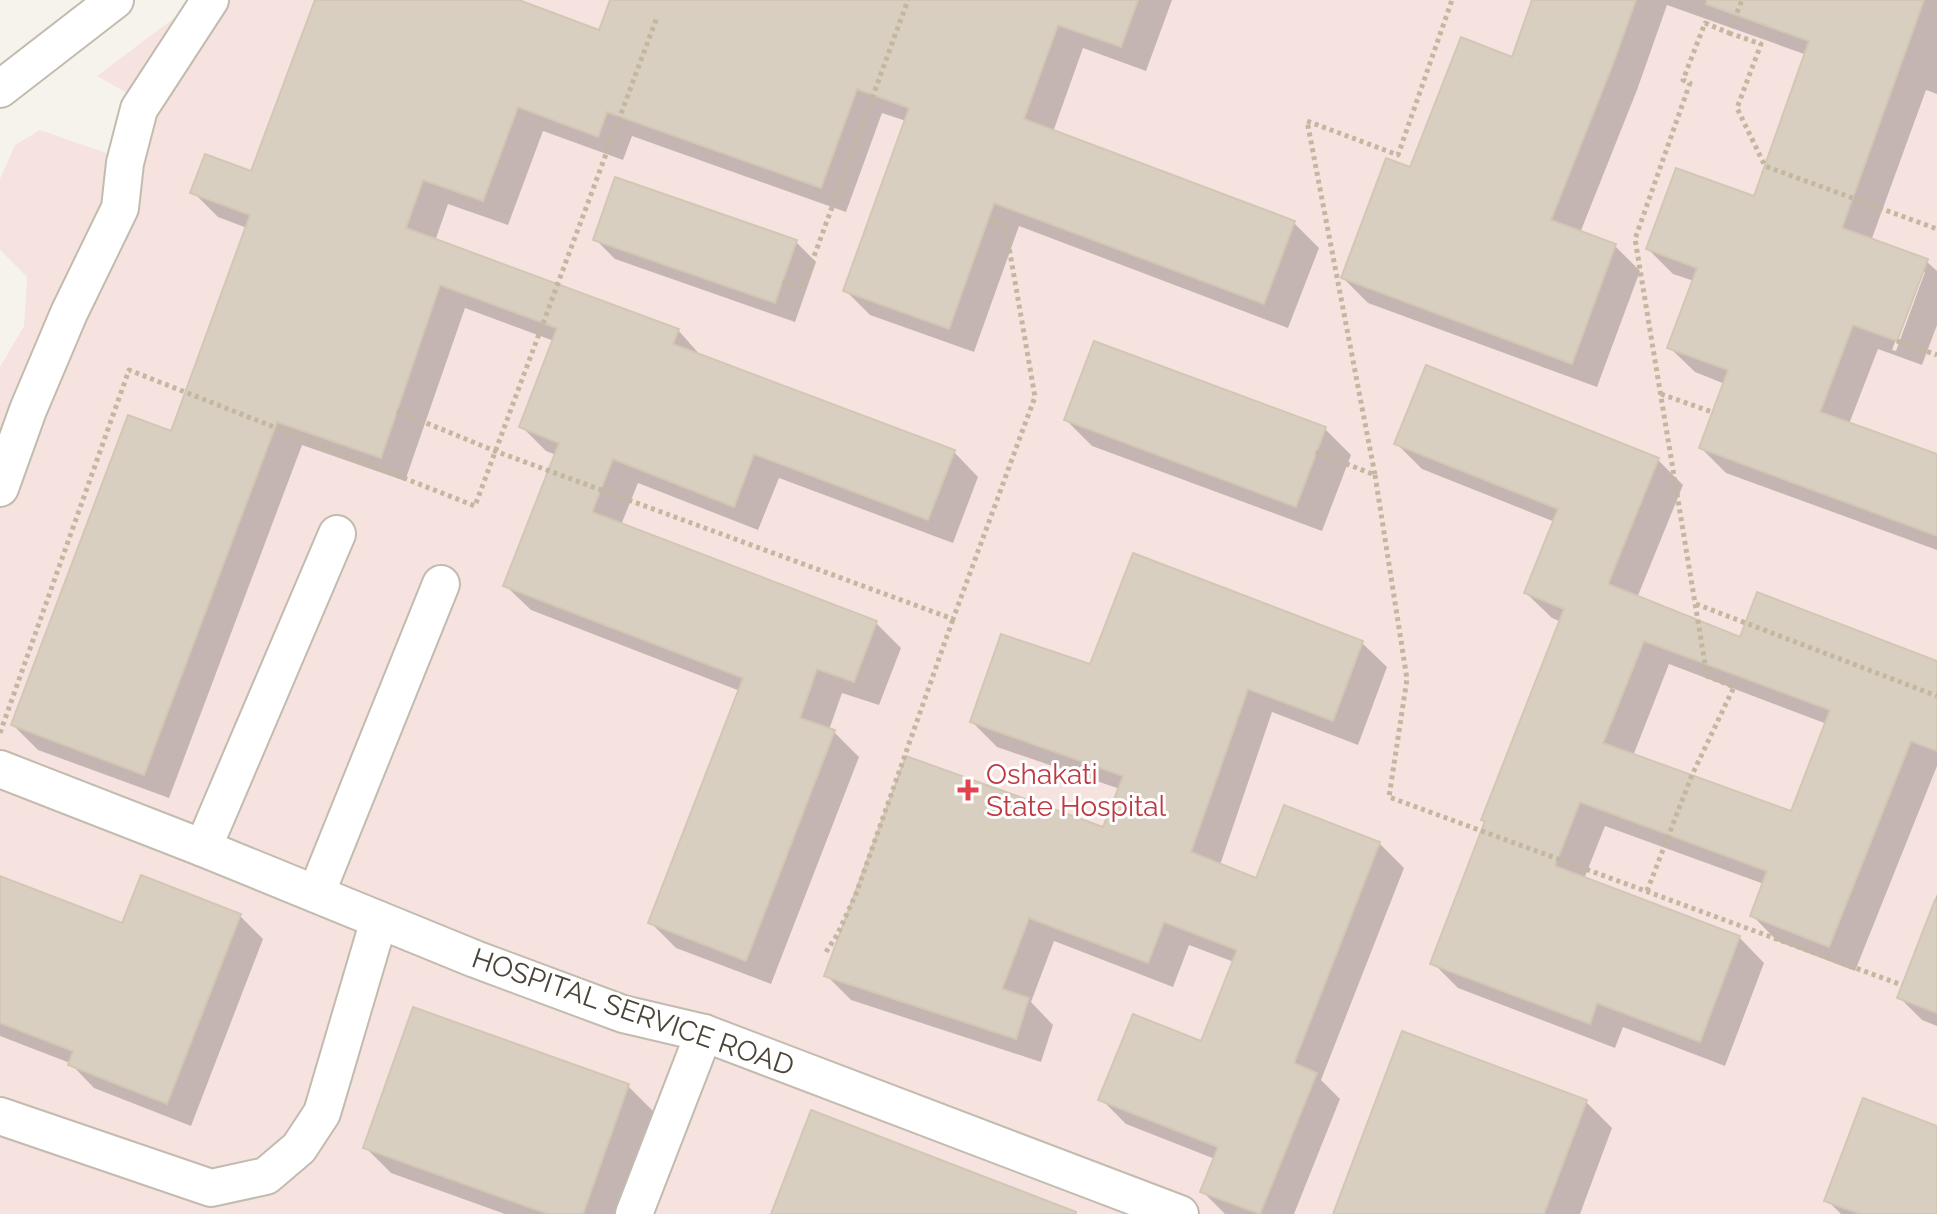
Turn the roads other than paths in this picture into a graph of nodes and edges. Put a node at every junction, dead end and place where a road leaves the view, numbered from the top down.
1 (115, 0) edge
2 (210, 0) edge
3 (0, 89) edge
4 (0, 488) edge
5 (337, 534) dead end
6 (441, 584) dead end
7 (0, 769) edge
8 (203, 848) junction
9 (316, 894) junction
10 (379, 920) junction
11 (704, 1033) junction
12 (0, 1116) edge
13 (634, 1214) edge
14 (1180, 1214) edge

1 - 3 street
2 - 4 street
5 - 8 street
6 - 9 street
7 - 8 street, HOSPITAL SERVICE ROAD
8 - 9 street, HOSPITAL SERVICE ROAD
9 - 10 street, HOSPITAL SERVICE ROAD
10 - 11 street, HOSPITAL SERVICE ROAD
10 - 12 street
11 - 13 street
11 - 14 street, HOSPITAL SERVICE ROAD

